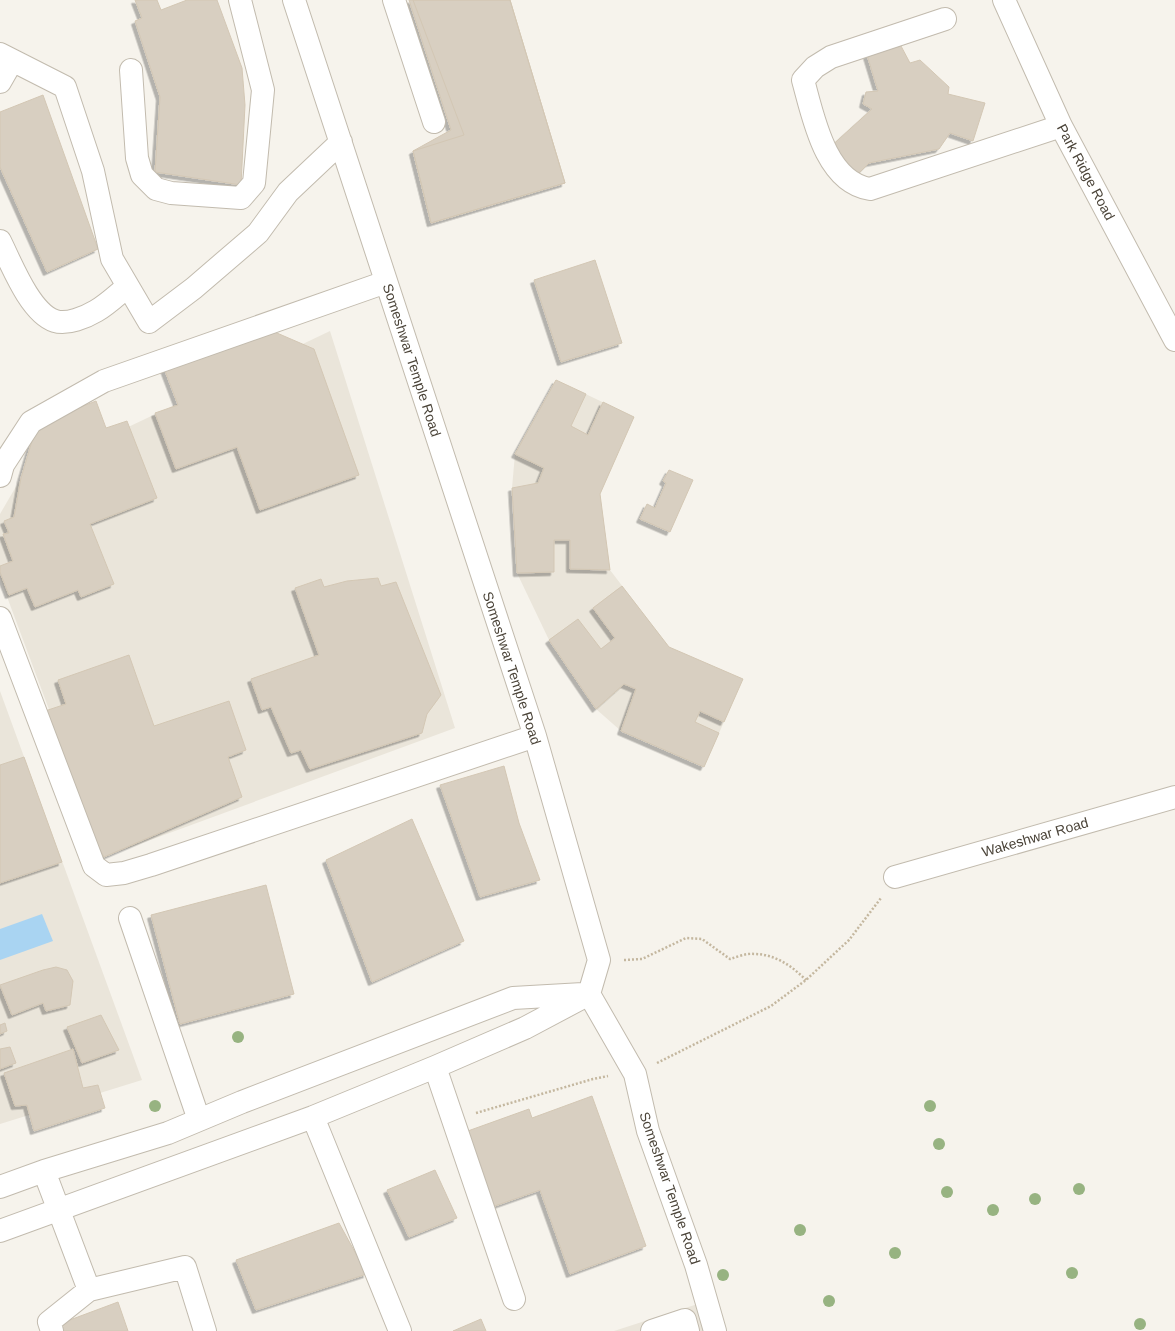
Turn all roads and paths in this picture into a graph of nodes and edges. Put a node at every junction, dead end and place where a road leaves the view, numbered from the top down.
1 (240, 0) edge
2 (294, 0) edge
3 (394, 0) edge
4 (1004, 0) edge
5 (945, 18) dead end
6 (6, 57) edge
7 (131, 70) dead end
8 (0, 82) edge
9 (434, 122) dead end
10 (1061, 126) junction
11 (341, 142) junction
12 (0, 241) edge
13 (386, 282) junction
14 (128, 286) junction
15 (1175, 340) edge
16 (0, 476) edge
17 (0, 618) edge
18 (535, 736) junction
19 (1175, 797) edge
20 (895, 877) joint
21 (130, 918) dead end
22 (599, 960) junction
23 (806, 980) junction
24 (589, 994) junction
25 (435, 1067) junction
26 (635, 1074) junction
27 (612, 1075) dead end
28 (313, 1117) junction
29 (453, 1119) junction
30 (199, 1120) junction
31 (44, 1171) junction
32 (0, 1187) edge
33 (59, 1210) junction
34 (0, 1231) edge
35 (89, 1290) junction
36 (514, 1299) dead end
37 (712, 1321) edge
38 (687, 1326) edge
39 (52, 1331) edge
40 (205, 1331) edge
41 (400, 1331) edge
42 (652, 1331) edge

1 - 7 street
2 - 11 street, Someshwar Temple Road
3 - 9 street
4 - 10 street, Park Ridge Road
5 - 10 street
6 - 8 street
6 - 14 street
10 - 15 street, Park Ridge Road
11 - 13 street, Someshwar Temple Road
11 - 14 street
12 - 14 street
13 - 16 street
13 - 18 street, Someshwar Temple Road
17 - 18 street
18 - 22 street, Someshwar Temple Road
19 - 20 street, Wakeshwar Road
20 - 23 path
21 - 30 street
22 - 23 path
22 - 24 street
23 - 26 path
24 - 25 street
24 - 26 street, Someshwar Temple Road
24 - 30 street
25 - 28 street
25 - 29 street
26 - 37 street, Someshwar Temple Road
27 - 29 path
28 - 33 street
28 - 41 street
29 - 36 street
30 - 31 street
31 - 32 street
31 - 33 street
33 - 34 street
33 - 35 street
35 - 39 street
35 - 40 street
37 - 38 street
38 - 42 street

